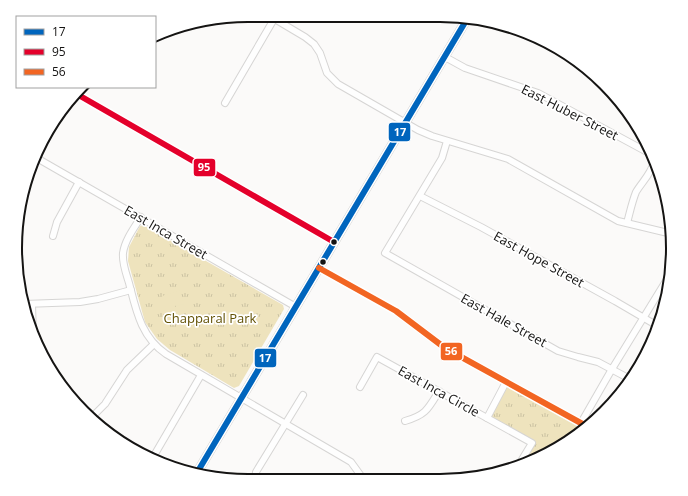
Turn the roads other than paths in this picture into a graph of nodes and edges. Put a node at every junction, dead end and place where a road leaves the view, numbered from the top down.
1 (272, 22) edge
2 (279, 22) edge
3 (464, 23) edge
4 (445, 57) junction
5 (81, 96) edge
6 (225, 103) dead end
7 (405, 123) junction
8 (447, 141) junction
9 (644, 150) edge
10 (40, 160) edge
11 (652, 169) edge
12 (79, 182) junction
13 (420, 196) junction
14 (141, 217) junction
15 (627, 223) junction
16 (666, 232) edge
17 (53, 236) dead end
18 (334, 242) junction
19 (319, 268) junction
20 (663, 287) edge
21 (131, 290) junction
22 (32, 304) joint
23 (296, 307) junction
24 (32, 315) edge
25 (644, 319) junction
26 (653, 324) edge
27 (154, 344) junction
28 (612, 369) junction
29 (201, 375) junction
30 (626, 377) edge
31 (506, 382) junction
32 (360, 387) dead end
33 (439, 391) junction
34 (303, 394) dead end
35 (241, 399) junction
36 (95, 414) dead end
37 (487, 418) junction
38 (405, 421) dead end
39 (581, 423) joint
40 (285, 425) junction
41 (155, 454) edge
42 (523, 458) edge
43 (199, 469) edge
44 (256, 474) edge
45 (360, 474) edge

1 - 6 street
2 - 7 street
3 - 4 main road
4 - 7 main road
4 - 9 street, East Huber Street
5 - 18 street
7 - 8 street
7 - 18 main road
8 - 13 street
8 - 15 street
10 - 12 street, East Inca Street
11 - 15 street
12 - 14 street, East Inca Street
12 - 17 street
13 - 25 street, East Hope Street
13 - 28 street, East Hale Street
14 - 21 street
14 - 23 street, East Inca Street
15 - 16 street
18 - 19 main road
19 - 23 main road
19 - 31 street
20 - 25 street
21 - 22 street
21 - 27 street
22 - 24 street
23 - 35 main road
25 - 26 street, East Hope Street
25 - 28 street
27 - 29 street
27 - 36 street
28 - 30 street, East Hale Street
28 - 39 street
29 - 35 street
29 - 41 street
31 - 37 street
31 - 39 street
32 - 33 street, East Inca Circle
33 - 37 street, East Inca Circle
33 - 38 street
34 - 40 street
35 - 40 street
35 - 43 main road
37 - 42 street, East Inca Circle
40 - 44 street
40 - 45 street

